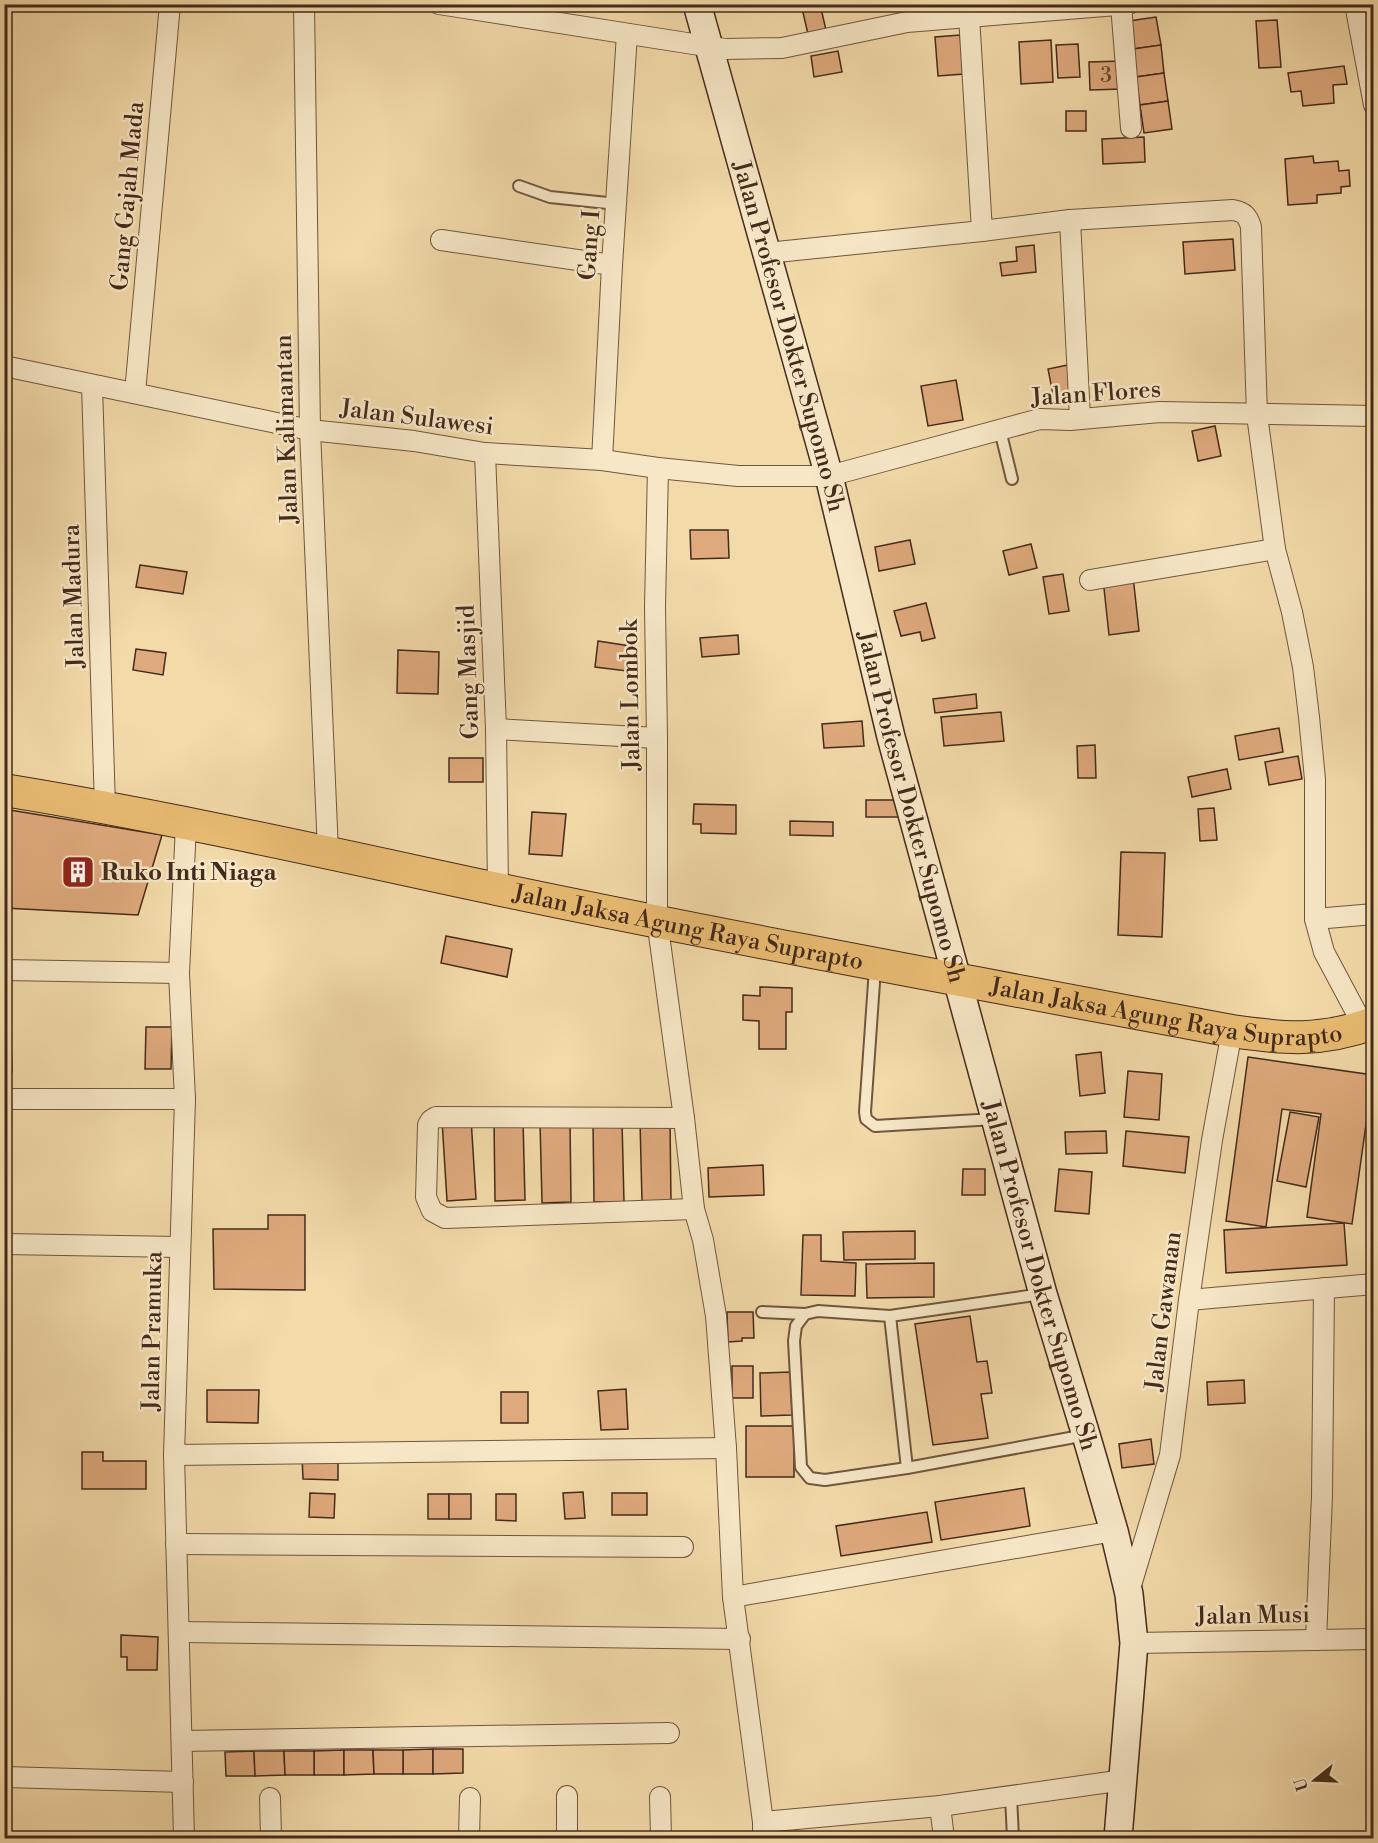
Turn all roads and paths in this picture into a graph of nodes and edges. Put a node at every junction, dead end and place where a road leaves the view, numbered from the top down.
1 (170, 4) edge
2 (304, 4) edge
3 (439, 4) edge
4 (697, 4) edge
5 (1129, 4) edge
6 (1121, 5) edge
7 (1362, 6) edge
8 (906, 13) edge
9 (969, 16) junction
10 (627, 34) junction
11 (709, 46) junction
12 (1374, 105) edge
13 (1131, 128) dead end
14 (519, 186) dead end
15 (617, 204) junction
16 (1070, 220) junction
17 (982, 231) junction
18 (441, 240) dead end
19 (767, 253) junction
20 (612, 265) junction
21 (4, 366) edge
22 (92, 385) junction
23 (135, 393) junction
24 (1257, 415) junction
25 (1374, 416) edge
26 (1080, 418) junction
27 (310, 430) junction
28 (1000, 430) junction
29 (485, 453) junction
30 (602, 460) junction
31 (658, 468) junction
32 (829, 476) junction
33 (1012, 479) dead end
34 (1275, 549) junction
35 (1090, 580) dead end
36 (496, 729) junction
37 (657, 738) junction
38 (4, 790) edge
39 (105, 807) junction
40 (186, 825) junction
41 (328, 852) junction
42 (498, 889) junction
43 (1374, 914) edge
44 (1315, 919) junction
45 (657, 920) junction
46 (875, 965) junction
47 (4, 969) edge
48 (179, 973) junction
49 (958, 980) junction
50 (1369, 1025) edge
51 (1232, 1031) junction
52 (4, 1099) edge
53 (185, 1099) junction
54 (684, 1118) junction
55 (995, 1119) junction
56 (694, 1209) junction
57 (4, 1244) edge
58 (179, 1247) junction
59 (1374, 1284) edge
60 (1324, 1288) junction
61 (1043, 1294) junction
62 (1189, 1300) junction
63 (762, 1312) dead end
64 (805, 1314) junction
65 (890, 1316) junction
66 (1086, 1435) junction
67 (726, 1448) junction
68 (174, 1455) junction
69 (907, 1468) junction
70 (1114, 1531) junction
71 (176, 1544) junction
72 (683, 1547) dead end
73 (1129, 1594) junction
74 (733, 1597) junction
75 (180, 1632) junction
76 (740, 1639) junction
77 (1374, 1639) edge
78 (1316, 1640) junction
79 (1134, 1642) junction
80 (669, 1733) dead end
81 (182, 1741) junction
82 (4, 1778) edge
83 (1124, 1780) junction
84 (183, 1782) junction
85 (567, 1796) dead end
86 (1011, 1796) junction
87 (470, 1797) dead end
88 (660, 1797) dead end
89 (270, 1798) dead end
90 (940, 1806) junction
91 (763, 1830) edge
92 (184, 1839) edge
93 (271, 1839) edge
94 (469, 1839) edge
95 (567, 1839) edge
96 (661, 1839) edge
97 (944, 1839) edge
98 (1013, 1839) edge
99 (1118, 1839) edge

1 - 23 street, Gang Gajah Mada
2 - 27 street, Jalan Kalimantan
3 - 10 street
4 - 11 street, Jalan Profesor Dokter Supomo Sh
5 - 6 street
6 - 9 street
6 - 13 street
7 - 12 street
8 - 9 street
8 - 11 street
9 - 17 street
10 - 11 street
10 - 15 street, Gang I
11 - 19 street, Jalan Profesor Dokter Supomo Sh
14 - 15 lane
15 - 20 street, Gang I
16 - 17 street
16 - 24 street
16 - 26 street
17 - 19 street
18 - 20 street
19 - 32 street, Jalan Profesor Dokter Supomo Sh
20 - 30 street, Gang I
21 - 22 street, Jalan Sulawesi
22 - 23 street, Jalan Sulawesi
22 - 39 street, Jalan Madura
23 - 27 street, Jalan Sulawesi
24 - 25 street, Jalan Flores
24 - 26 street, Jalan Flores
24 - 34 street
26 - 28 street, Jalan Flores
27 - 29 street, Jalan Sulawesi
27 - 41 street, Jalan Kalimantan
28 - 32 street, Jalan Flores
28 - 33 lane
29 - 30 street, Jalan Sulawesi
29 - 36 street, Gang Masjid
30 - 31 street, Jalan Sulawesi
31 - 32 street, Jalan Sulawesi
31 - 37 street, Jalan Lombok
32 - 49 street, Jalan Profesor Dokter Supomo Sh
34 - 35 street
34 - 44 street
36 - 37 street
36 - 42 street, Gang Masjid
37 - 45 street, Jalan Lombok
38 - 39 main road, Jalan Jaksa Agung Raya Suprapto
39 - 40 main road, Jalan Jaksa Agung Raya Suprapto
40 - 41 main road, Jalan Jaksa Agung Raya Suprapto
40 - 48 street, Jalan Pramuka
41 - 42 main road, Jalan Jaksa Agung Raya Suprapto
42 - 45 main road, Jalan Jaksa Agung Raya Suprapto
43 - 44 street
44 - 50 street
45 - 46 main road, Jalan Jaksa Agung Raya Suprapto
45 - 54 street, Jalan Lombok
46 - 49 main road, Jalan Jaksa Agung Raya Suprapto
46 - 55 lane
47 - 48 street
48 - 53 street, Jalan Pramuka
49 - 51 main road, Jalan Jaksa Agung Raya Suprapto
49 - 55 street, Jalan Profesor Dokter Supomo Sh
50 - 51 main road, Jalan Jaksa Agung Raya Suprapto
51 - 62 street, Jalan Gawanan
52 - 53 street
53 - 58 street, Jalan Pramuka
54 - 56 street, Jalan Lombok
54 - 56 street
55 - 61 street, Jalan Profesor Dokter Supomo Sh
56 - 67 street, Jalan Lombok
57 - 58 street
58 - 68 street, Jalan Pramuka
59 - 60 street
60 - 62 street
60 - 78 street
61 - 65 lane
61 - 66 street, Jalan Profesor Dokter Supomo Sh
62 - 73 street, Jalan Gawanan
63 - 64 lane
64 - 65 lane
64 - 69 lane
65 - 69 lane
66 - 69 lane
66 - 70 street, Jalan Profesor Dokter Supomo Sh
67 - 68 street
67 - 74 street, Jalan Lombok
68 - 71 street, Jalan Pramuka
70 - 73 street, Jalan Profesor Dokter Supomo Sh
70 - 74 street
71 - 72 street
71 - 75 street, Jalan Pramuka
73 - 79 street, Jalan Profesor Dokter Supomo Sh
74 - 76 street, Jalan Lombok
75 - 76 street
75 - 81 street, Jalan Pramuka
76 - 91 street, Jalan Lombok
77 - 78 street, Jalan Musi
78 - 79 street, Jalan Musi
79 - 83 street, Jalan Profesor Dokter Supomo Sh
80 - 81 street
81 - 84 street, Jalan Pramuka
82 - 84 street
83 - 86 street
83 - 99 street, Jalan Profesor Dokter Supomo Sh
84 - 92 street, Jalan Pramuka
85 - 95 street
86 - 90 street
86 - 98 lane
87 - 94 street
88 - 96 street
89 - 93 street
90 - 91 street
90 - 97 street

